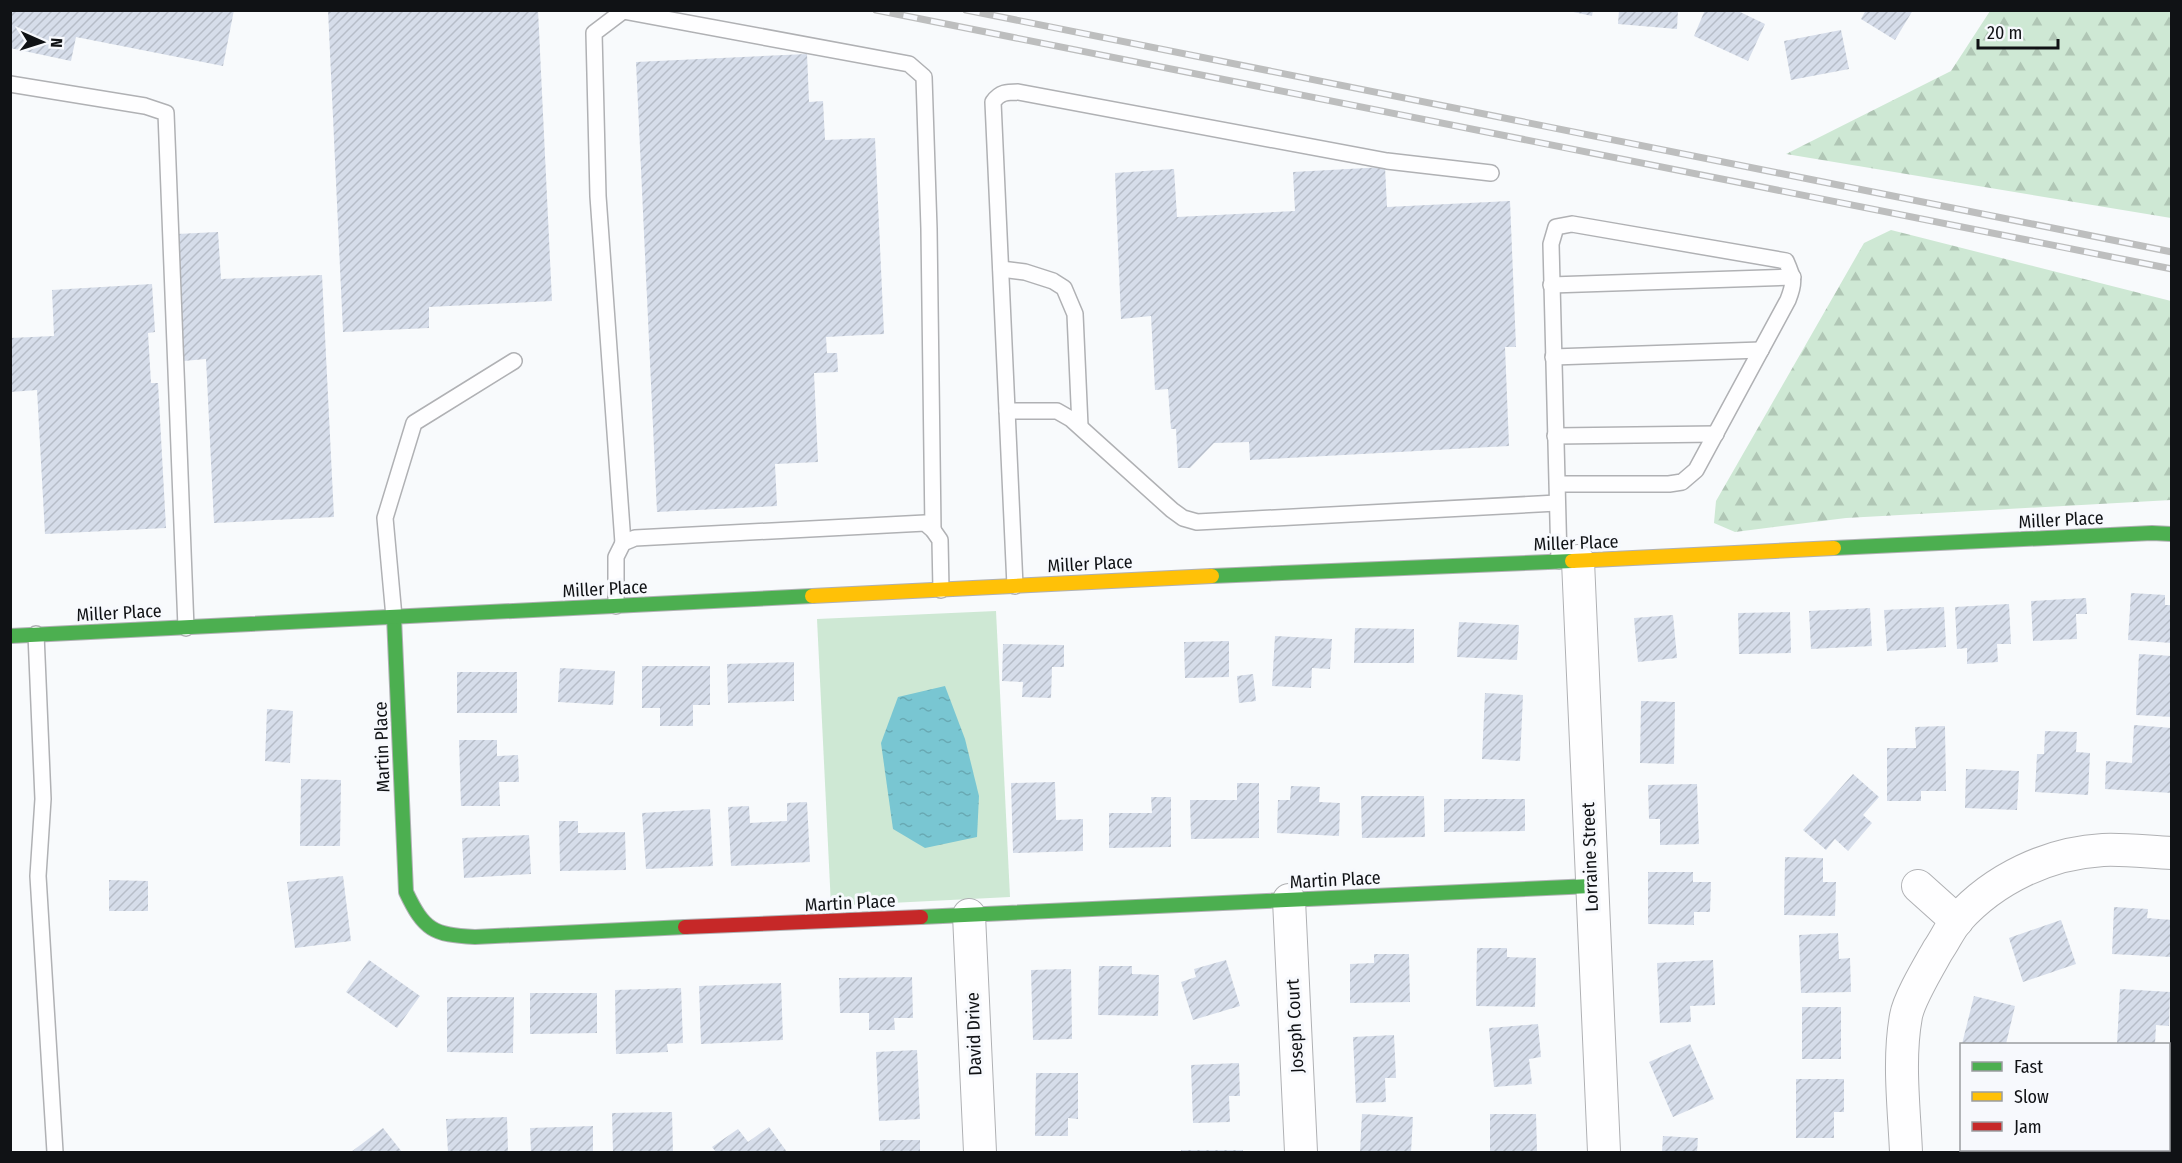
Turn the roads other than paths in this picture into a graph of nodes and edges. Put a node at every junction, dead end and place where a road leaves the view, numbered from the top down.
1 (10, 84) edge
2 (1491, 173) dead end
3 (1001, 269) junction
4 (1793, 277) junction
5 (1551, 285) junction
6 (1761, 350) junction
7 (1553, 357) junction
8 (514, 361) dead end
9 (1007, 411) junction
10 (1080, 426) junction
11 (1716, 434) junction
12 (1556, 436) junction
13 (1557, 484) junction
14 (1557, 503) junction
15 (933, 530) junction
16 (2172, 534) edge
17 (622, 543) junction
18 (1568, 561) junction
19 (1015, 586) junction
20 (942, 590) junction
21 (616, 606) junction
22 (394, 617) junction
23 (186, 627) junction
24 (36, 634) junction
25 (10, 636) edge
26 (2172, 853) edge
27 (1591, 886) junction
28 (1918, 886) dead end
29 (1289, 900) junction
30 (969, 915) junction
31 (1957, 921) junction
32 (55, 1152) edge
33 (980, 1152) edge
34 (1301, 1152) edge
35 (1604, 1152) edge
36 (1906, 1152) edge

1 - 23 lane
2 - 3 lane
3 - 9 lane
3 - 10 lane
4 - 5 lane
4 - 5 lane
4 - 6 lane
5 - 7 lane
6 - 7 lane
6 - 11 lane
7 - 12 lane
8 - 22 lane
9 - 10 lane
9 - 19 lane
10 - 14 lane
11 - 12 lane
11 - 13 lane
12 - 13 lane
13 - 14 lane
14 - 18 lane
15 - 17 lane
15 - 17 lane
15 - 20 lane
16 - 18 street, Miller Place
17 - 21 lane
18 - 19 street, Miller Place
18 - 27 street, Lorraine Street
19 - 20 street, Miller Place
20 - 21 street, Miller Place
21 - 22 street, Miller Place
22 - 23 street, Miller Place
22 - 30 street, Martin Place
23 - 24 street, Miller Place
24 - 25 street, Miller Place
24 - 32 lane
26 - 31 street
27 - 29 street, Martin Place
27 - 35 street, Lorraine Street
28 - 31 street
29 - 30 street, Martin Place
29 - 34 street, Joseph Court
30 - 33 street, David Drive
31 - 36 street

